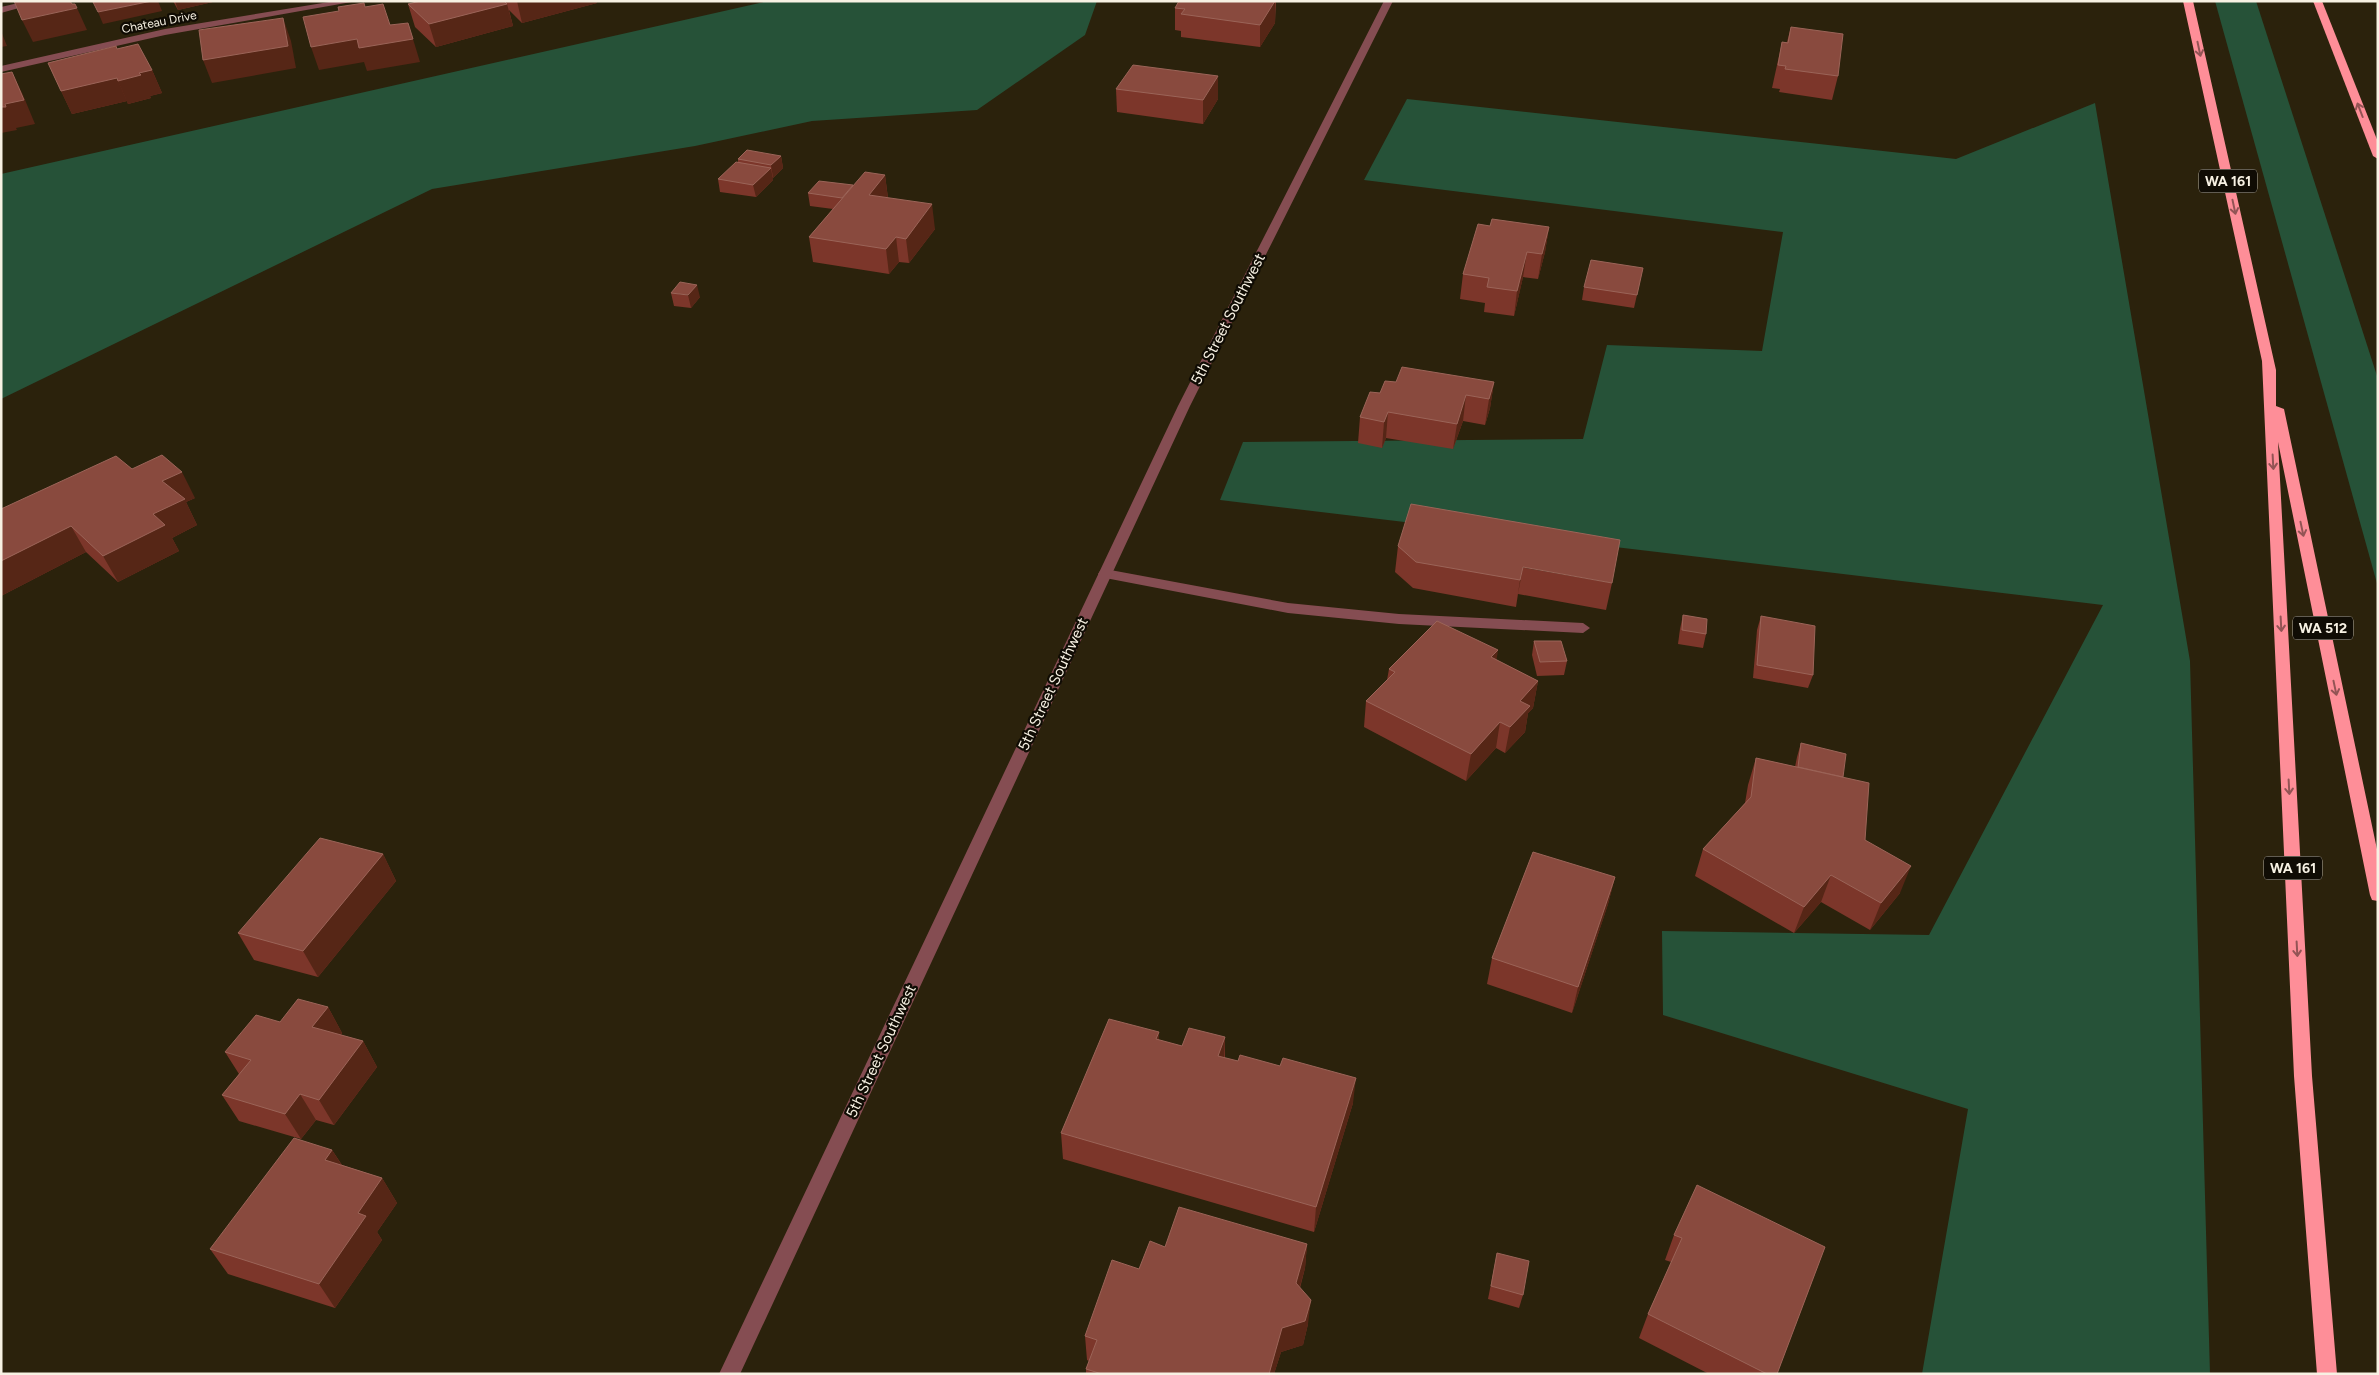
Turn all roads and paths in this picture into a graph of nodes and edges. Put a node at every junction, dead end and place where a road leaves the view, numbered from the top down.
1 (40, 1) edge
2 (353, 1) edge
3 (1389, 1) edge
4 (2188, 1) edge
5 (2317, 1) edge
6 (1, 10) edge
7 (1, 69) edge
8 (2378, 156) edge
9 (2268, 361) junction
10 (1105, 574) junction
11 (1584, 628) dead end
12 (2378, 895) edge
13 (729, 1374) edge
14 (2327, 1374) edge

1 - 6 street
2 - 7 street, Chateau Drive
3 - 10 street, 5th Street Southwest
4 -> 9 highway, WA 161
8 -> 5 highway
9 -> 12 highway, WA 512
9 -> 14 highway, WA 161
10 - 11 street
10 - 13 street, 5th Street Southwest

